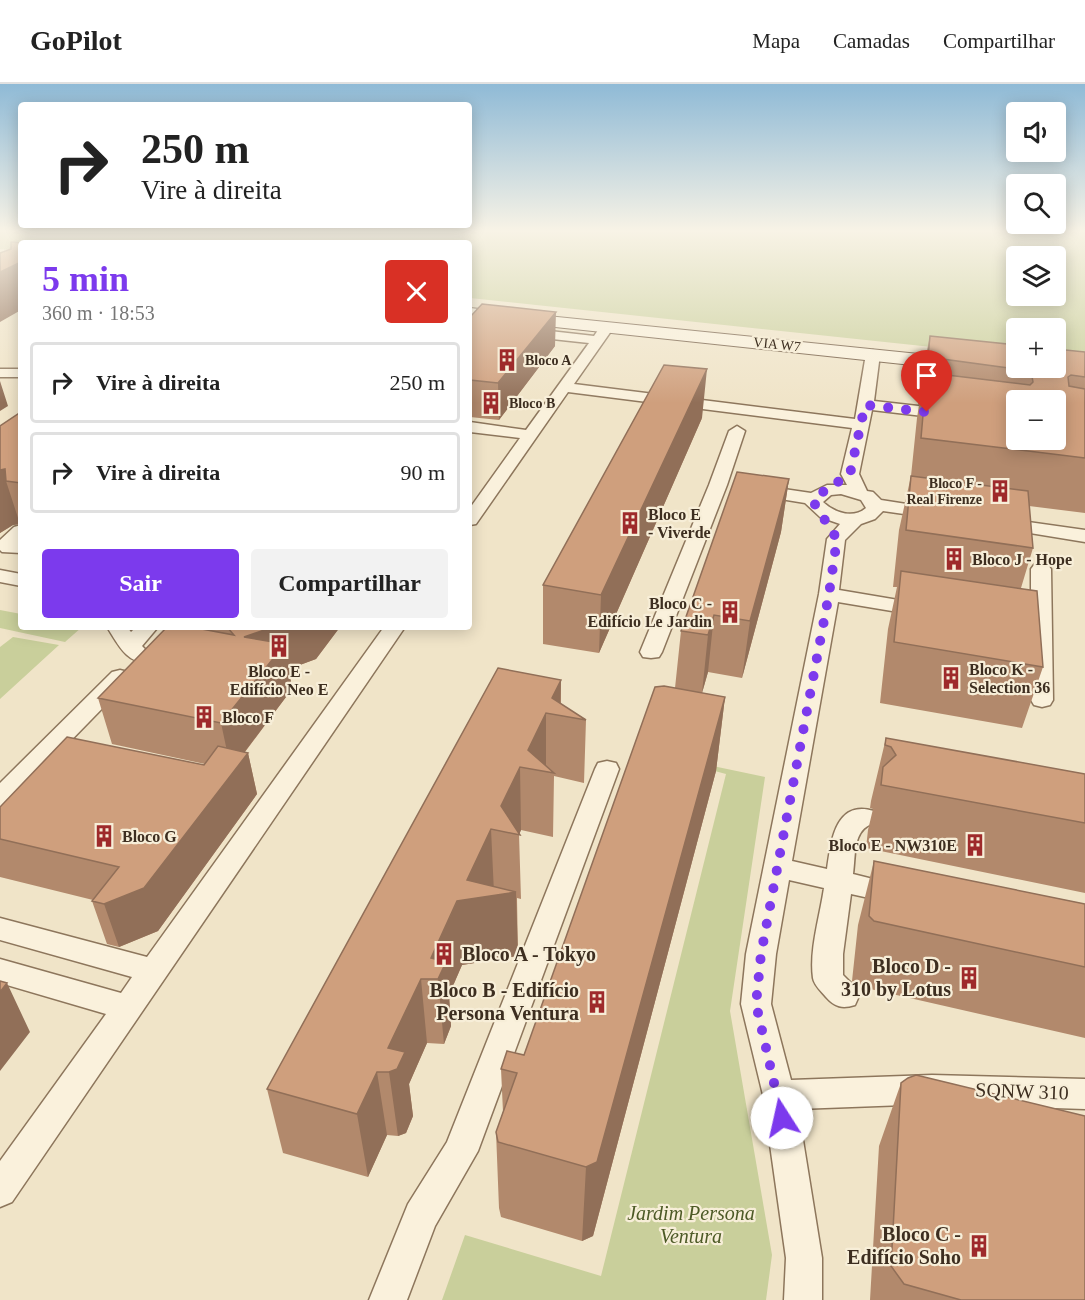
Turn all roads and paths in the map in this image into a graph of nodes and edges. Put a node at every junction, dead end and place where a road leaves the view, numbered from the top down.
1 (472, 319) edge
2 (602, 334) junction
3 (873, 354) junction
4 (985, 366) edge
5 (0, 373) edge
6 (18, 373) edge
7 (565, 387) junction
8 (865, 405) junction
9 (959, 415) edge
10 (860, 424) junction
11 (472, 428) edge
12 (737, 431) dead end
13 (472, 440) edge
14 (526, 441) junction
15 (850, 474) junction
16 (718, 485) junction
17 (860, 492) junction
18 (819, 499) junction
19 (876, 505) junction
20 (945, 515) edge
21 (472, 517) edge
22 (980, 520) edge
23 (846, 529) junction
24 (18, 534) edge
25 (1085, 536) edge
26 (18, 547) edge
27 (1041, 568) dead end
28 (0, 576) edge
29 (18, 579) edge
30 (829, 594) junction
31 (936, 612) edge
32 (1018, 626) edge
33 (119, 630) edge
34 (146, 630) edge
35 (166, 630) edge
36 (392, 630) edge
37 (1042, 630) junction
38 (135, 651) junction
39 (651, 652) dead end
40 (1042, 700) edge
41 (607, 769) dead end
42 (0, 798) edge
43 (865, 817) dead end
44 (777, 868) junction
45 (837, 881) junction
46 (923, 912) edge
47 (0, 928) edge
48 (0, 971) edge
49 (154, 971) junction
50 (844, 996) dead end
51 (128, 1008) junction
52 (1085, 1094) edge
53 (778, 1095) junction
54 (0, 1190) edge
55 (388, 1300) edge
56 (802, 1300) edge

1 - 2 main road, VIA W7
2 - 3 main road, VIA W7
2 - 7 street
3 - 4 main road, VIA W7
3 - 8 street
5 - 6 street
7 - 10 street
7 - 14 street
8 - 9 street
8 - 10 street
10 - 15 street
11 - 14 street
12 - 16 street
13 - 14 street
14 - 21 street
15 - 17 street
15 - 18 street
16 - 18 street
16 - 39 street
17 - 18 street
17 - 19 street
18 - 23 street
18 - 23 street
19 - 20 street
19 - 23 street
22 - 25 street
23 - 30 street
24 - 26 street
27 - 37 street
28 - 29 street
30 - 31 street
30 - 44 street
32 - 37 street
33 - 38 street
34 - 38 street
35 - 38 street
36 - 49 street
37 - 40 street
38 - 42 street
41 - 55 street
43 - 45 street
44 - 45 street
44 - 53 street
45 - 46 street
45 - 50 street
47 - 49 street
48 - 51 street
49 - 51 street
51 - 54 street
52 - 53 street, SQNW 310
53 - 56 street

